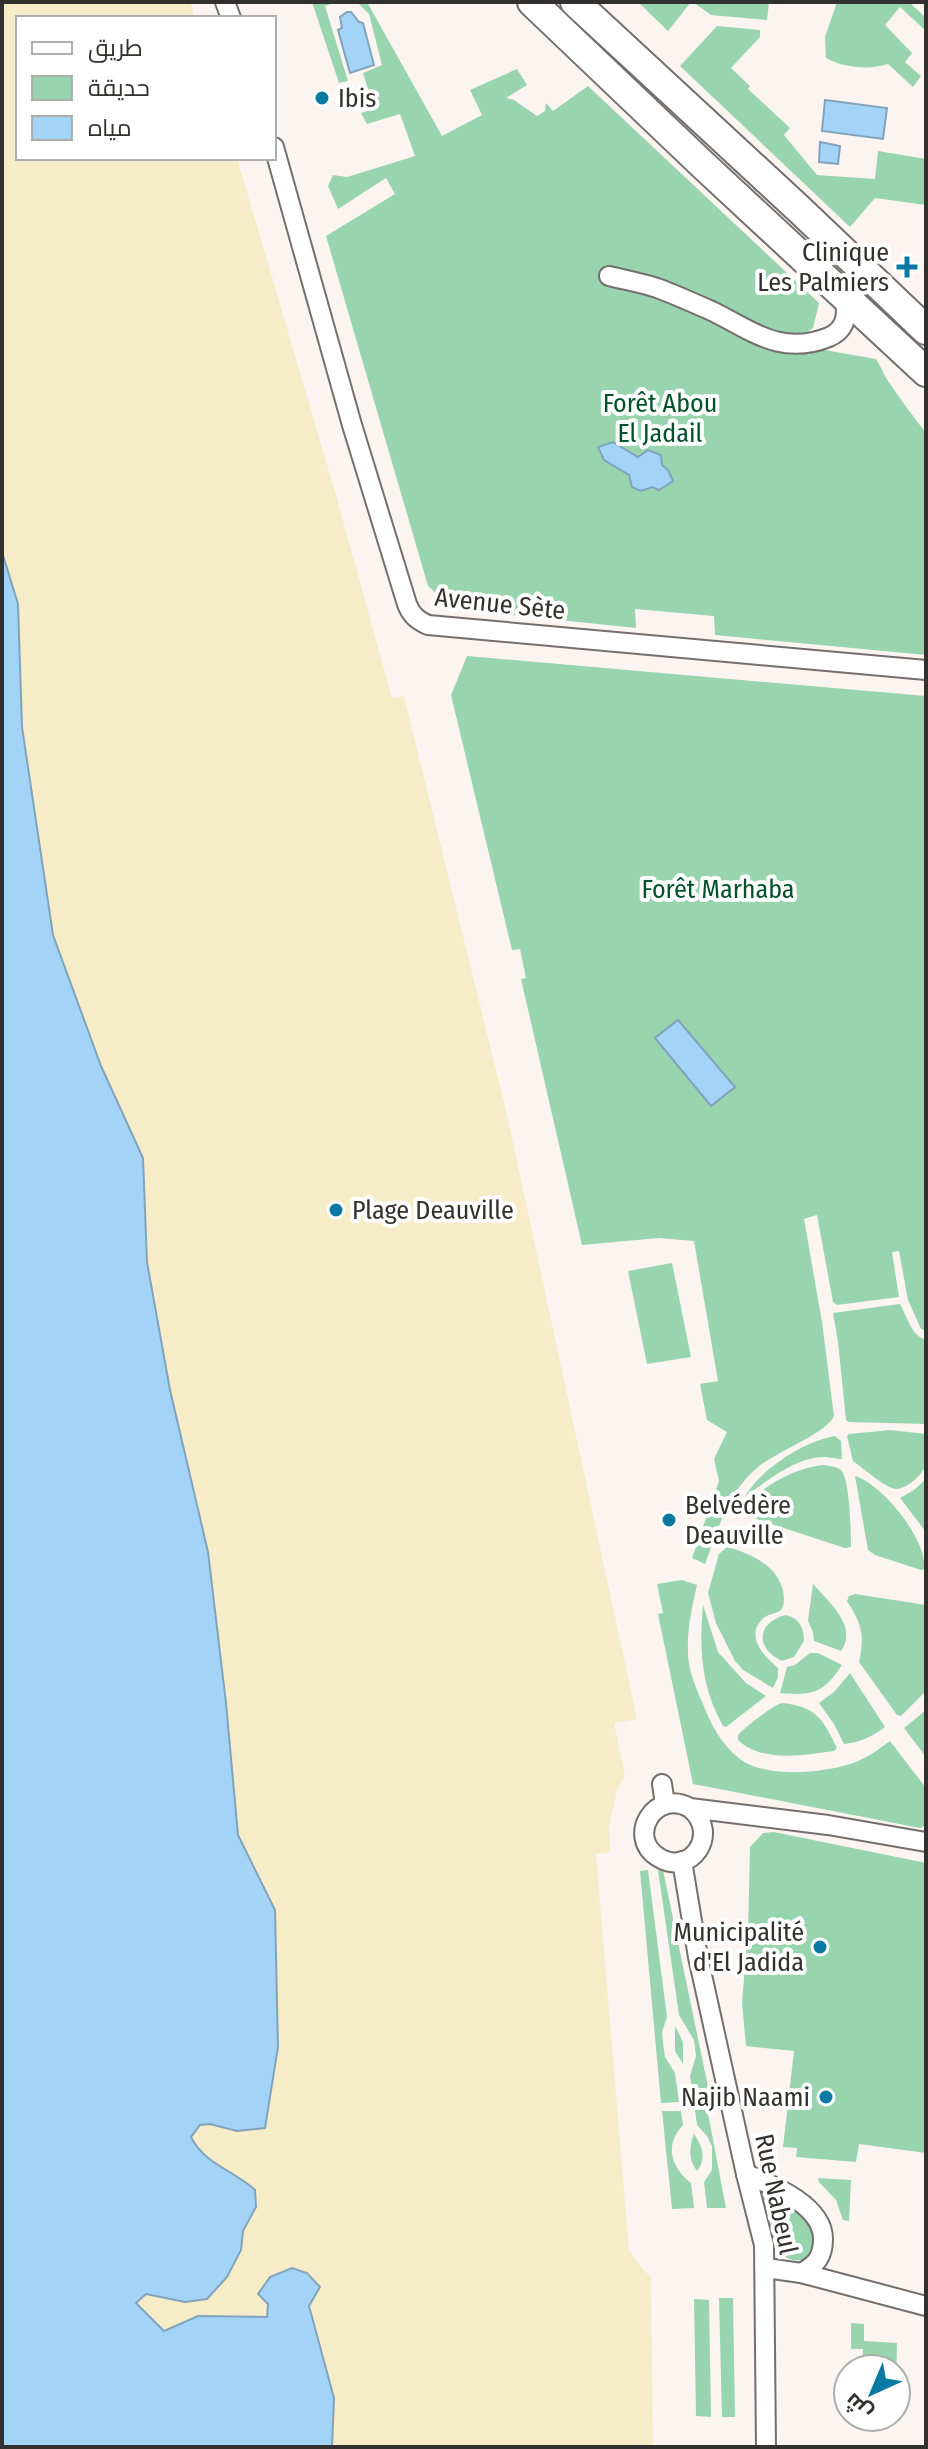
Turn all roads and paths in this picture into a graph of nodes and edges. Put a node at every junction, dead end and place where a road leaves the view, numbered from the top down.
1 (532, 2) edge
2 (575, 2) edge
3 (276, 154) edge
4 (609, 276) dead end
5 (844, 296) junction
6 (926, 330) edge
7 (882, 331) junction
8 (827, 338) junction
9 (926, 372) edge
10 (926, 670) edge
11 (662, 1784) dead end
12 (665, 1804) junction
13 (690, 1808) junction
14 (732, 1814) junction
15 (704, 1828) junction
16 (926, 1842) edge
17 (682, 1861) junction
18 (746, 2174) junction
19 (766, 2268) junction
20 (801, 2273) junction
21 (926, 2306) edge
22 (766, 2447) edge

1 - 5 highway
2 - 6 highway
3 - 10 street, Avenue Sète
4 - 8 street
5 - 7 highway
5 - 8 street
7 - 8 street
7 - 9 highway
11 - 12 street
12 - 13 street
12 - 17 street
13 - 14 street
13 - 15 street
14 - 15 street
14 - 16 street
15 - 17 street
17 - 18 street, Rue Nabeul
18 - 19 street, Rue Nabeul
18 - 20 street
19 - 20 street
19 - 22 street, Rue Nabeul
20 - 21 street

